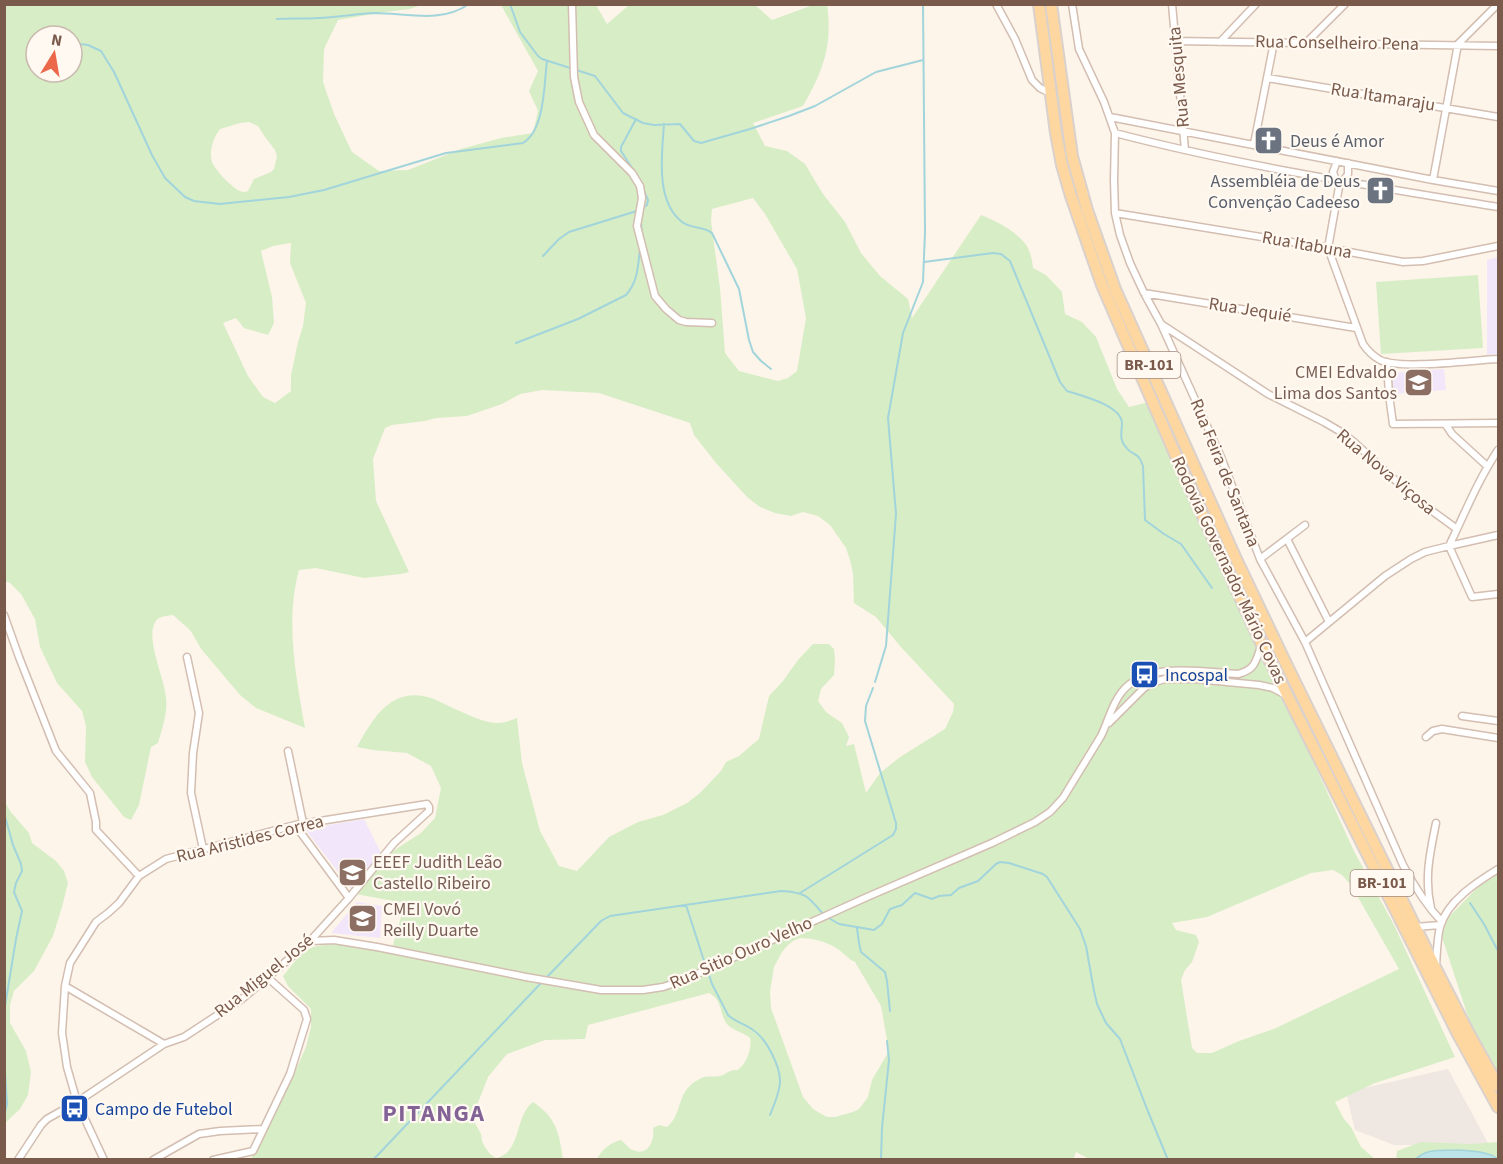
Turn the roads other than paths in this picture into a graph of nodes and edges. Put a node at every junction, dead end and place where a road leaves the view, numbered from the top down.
1 (572, 4) edge
2 (996, 4) edge
3 (1039, 4) edge
4 (1051, 4) edge
5 (1072, 4) edge
6 (1172, 4) edge
7 (1256, 4) edge
8 (1345, 4) edge
9 (1498, 4) edge
10 (1175, 41) junction
11 (1220, 42) junction
12 (1274, 42) junction
13 (1306, 43) junction
14 (1458, 44) junction
15 (1498, 45) edge
16 (1268, 78) junction
17 (1050, 93) junction
18 (1445, 107) junction
19 (1110, 117) junction
20 (1498, 117) edge
21 (1184, 131) junction
22 (1115, 133) junction
23 (1254, 144) junction
24 (1185, 150) junction
25 (1337, 161) junction
26 (1348, 163) junction
27 (1433, 180) junction
28 (1339, 183) junction
29 (1498, 191) edge
30 (1498, 207) edge
31 (1115, 213) junction
32 (1498, 246) edge
33 (1328, 248) junction
34 (1144, 293) junction
35 (712, 323) dead end
36 (1161, 324) junction
37 (1356, 328) junction
38 (1498, 358) edge
39 (1388, 362) junction
40 (1498, 423) edge
41 (1446, 425) junction
42 (1498, 450) edge
43 (1487, 466) junction
44 (1305, 525) dead end
45 (1457, 529) junction
46 (1498, 535) edge
47 (1287, 539) junction
48 (1449, 546) junction
49 (1260, 559) junction
50 (1497, 595) edge
51 (1498, 603) edge
52 (4, 615) edge
53 (1329, 622) junction
54 (1305, 642) junction
55 (1262, 645) junction
56 (187, 657) dead end
57 (1289, 698) junction
58 (1462, 716) dead end
59 (1498, 721) edge
60 (1106, 725) junction
61 (1426, 737) dead end
62 (1498, 738) edge
63 (288, 751) dead end
64 (429, 807) joint
65 (303, 823) junction
66 (1436, 823) dead end
67 (295, 825) junction
68 (202, 849) junction
69 (1498, 869) edge
70 (139, 876) junction
71 (349, 898) junction
72 (1432, 912) junction
73 (1442, 924) junction
74 (1415, 927) junction
75 (310, 941) junction
76 (1436, 969) junction
77 (267, 977) junction
78 (65, 986) junction
79 (164, 1044) junction
80 (1498, 1086) edge
81 (77, 1102) junction
82 (1498, 1107) edge
83 (263, 1129) junction
84 (18, 1160) edge
85 (104, 1160) edge
86 (153, 1160) edge
87 (213, 1160) edge

1 - 35 street
2 - 17 street
3 - 17 main road, Rodovia Governador Mário Covas / BR-101
4 - 74 main road, Rodovia Governador Mário Covas / BR-101
5 - 19 street, Rua Feira de Santana
6 - 10 street, Rua Mesquita
7 - 11 street
8 - 13 street
9 - 14 street
10 - 11 street, Rua Conselheiro Pena
10 - 21 street, Rua Mesquita
11 - 12 street, Rua Conselheiro Pena
12 - 13 street, Rua Conselheiro Pena
12 - 16 street
13 - 14 street, Rua Conselheiro Pena
14 - 15 street, Rua Conselheiro Pena
14 - 18 street
16 - 18 street, Rua Itamaraju
16 - 23 street
17 - 55 main road, Rodovia Governador Mário Covas / BR-101
18 - 20 street, Rua Itamaraju
18 - 27 street
19 - 21 street
19 - 22 street, Rua Feira de Santana
21 - 23 street
21 - 24 street, Rua Mesquita
22 - 24 street
22 - 31 street, Rua Feira de Santana
23 - 25 street
24 - 28 street
25 - 26 street
25 - 28 street
26 - 27 street
26 - 28 street
27 - 29 street
28 - 30 street
28 - 33 street
31 - 33 street, Rua Itabuna
31 - 34 street, Rua Feira de Santana
32 - 33 street, Rua Itabuna
33 - 37 street
34 - 36 street, Rua Feira de Santana
34 - 37 street, Rua Jequié
36 - 45 street, Rua Nova Viçosa
36 - 49 street, Rua Feira de Santana
37 - 39 street
38 - 39 street
39 - 41 street
40 - 41 street
41 - 43 street
42 - 43 street
43 - 45 street
44 - 47 street
45 - 48 street
46 - 48 street
47 - 49 street
47 - 53 street
48 - 50 street
48 - 53 street
49 - 54 street, Rua Feira de Santana
50 - 51 street
52 - 70 street
53 - 54 street
54 - 72 street, Rua Feira de Santana
55 - 57 main road, Rodovia Governador Mário Covas / BR-101
55 - 60 street, Rua Sitio Ouro Velho
56 - 68 street
57 - 60 street, Rua Sitio Ouro Velho
57 - 82 main road, Rodovia Governador Mário Covas / BR-101
58 - 59 street
60 - 75 street, Rua Sitio Ouro Velho
61 - 62 street
63 - 65 street
64 - 65 street, Rua Aristides Correa
64 - 71 street, Rua Miguel José
65 - 67 street, Rua Aristides Correa
66 - 72 street
67 - 68 street, Rua Aristides Correa
67 - 71 street
68 - 70 street, Rua Aristides Correa
69 - 73 street
70 - 78 street, Rua Aristides Correa
71 - 75 street, Rua Miguel José
72 - 73 street, Rua Feira de Santana
73 - 74 street
73 - 76 street
74 - 76 main road, Rodovia Governador Mário Covas / BR-101
75 - 77 street, Rua Miguel José
76 - 80 main road, Rodovia Governador Mário Covas / BR-101
77 - 79 street, Rua Miguel José
77 - 83 street
78 - 79 street
78 - 81 street, Rua Aristides Correa
79 - 81 street, Rua Miguel José
81 - 84 street, Rua Miguel José
81 - 85 street, Rua Aristides Correa
83 - 86 street
83 - 87 street

